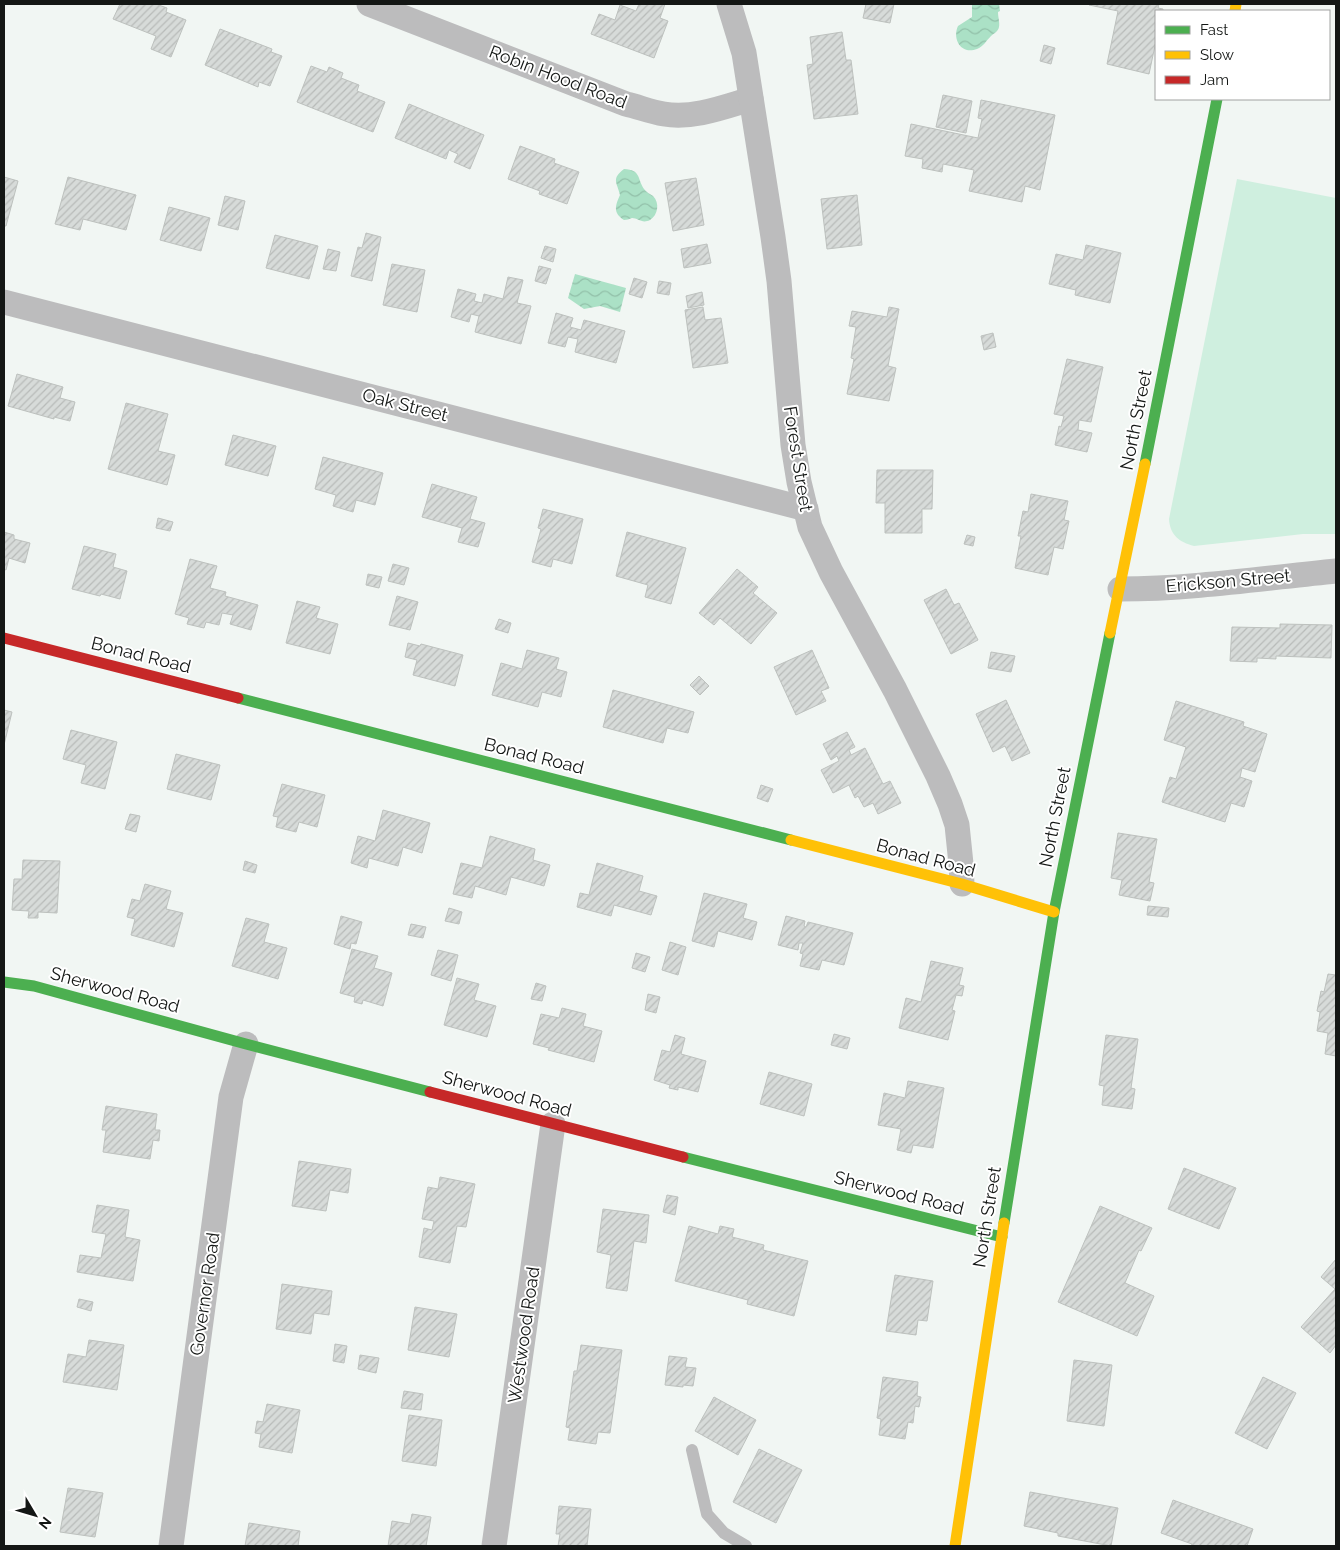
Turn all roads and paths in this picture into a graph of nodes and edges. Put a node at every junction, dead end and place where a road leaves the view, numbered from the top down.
1 (369, 4) edge
2 (729, 4) edge
3 (751, 99) junction
4 (1217, 100) edge
5 (4, 302) edge
6 (806, 509) junction
7 (1336, 571) edge
8 (1120, 589) junction
9 (4, 638) edge
10 (962, 884) junction
11 (1054, 912) junction
12 (4, 982) edge
13 (246, 1044) junction
14 (554, 1124) junction
15 (1002, 1237) junction
16 (692, 1450) dead end
17 (171, 1546) edge
18 (494, 1546) edge
19 (746, 1546) edge
20 (955, 1546) edge

1 - 3 street, Robin Hood Road
2 - 3 street, Forest Street
3 - 6 street, Forest Street
4 - 8 street, North Street
5 - 6 street, Oak Street
6 - 10 street, Forest Street
7 - 8 street, Erickson Street
8 - 11 street, North Street
9 - 10 street, Bonad Road
10 - 11 street, Bonad Road
11 - 15 street, North Street
12 - 13 street, Sherwood Road
13 - 14 street, Sherwood Road
13 - 17 street, Governor Road
14 - 15 street, Sherwood Road
14 - 18 street, Westwood Road
15 - 20 street, North Street
16 - 19 lane

